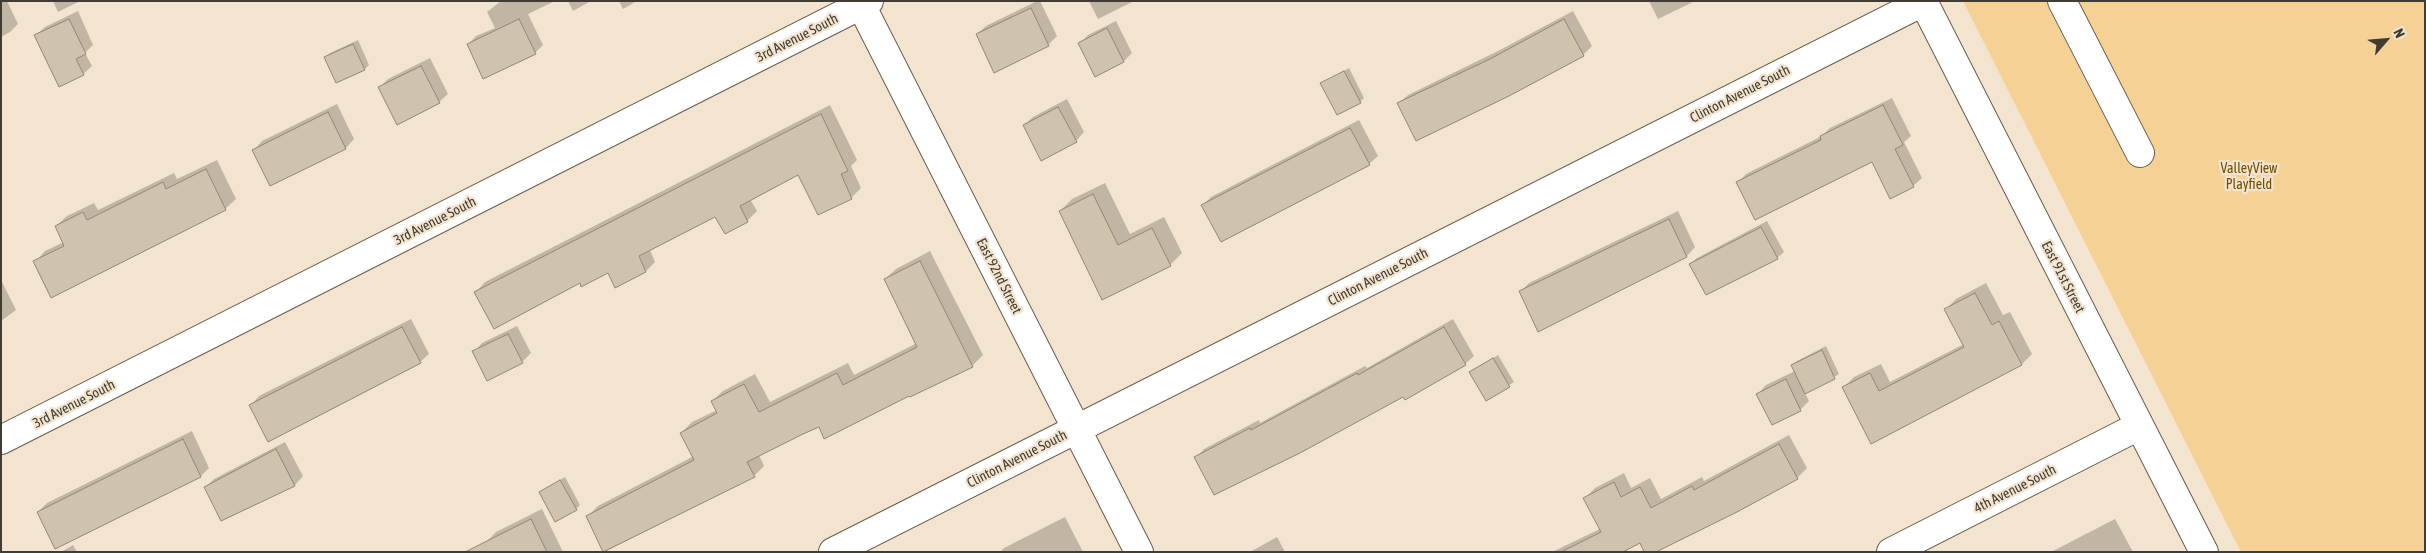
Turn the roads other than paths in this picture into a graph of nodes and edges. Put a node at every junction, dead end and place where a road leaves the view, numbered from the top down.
1 (2062, 1) edge
2 (1923, 2) edge
3 (863, 3) edge
4 (2140, 153) dead end
5 (2139, 426) junction
6 (1077, 429) junction
7 (1, 440) edge
8 (834, 552) edge
9 (1139, 552) edge
10 (1891, 552) edge
11 (2204, 552) edge

1 - 4 street
2 - 5 street, East 91st Street
2 - 6 street, Clinton Avenue South
3 - 6 street, East 92nd Street
3 - 7 street, 3rd Avenue South
5 - 10 street, 4th Avenue South
5 - 11 street, East 91st Street
6 - 8 street, Clinton Avenue South
6 - 9 street, East 92nd Street

